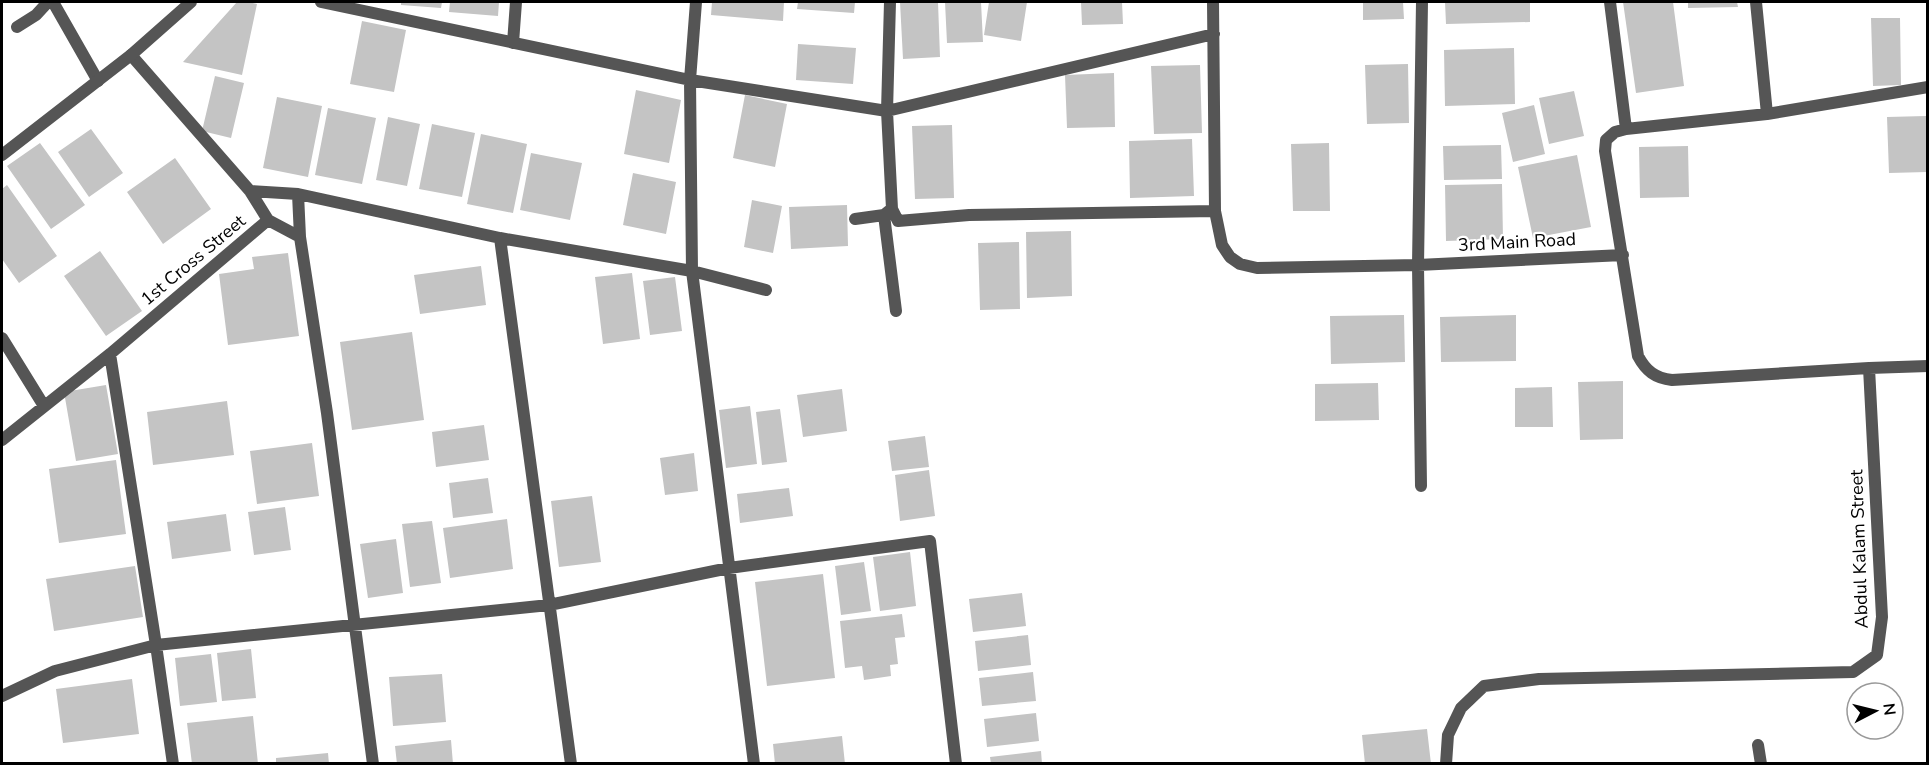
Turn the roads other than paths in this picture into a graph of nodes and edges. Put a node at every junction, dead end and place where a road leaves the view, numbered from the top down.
1 (48, 2) edge
2 (53, 2) edge
3 (191, 2) edge
4 (321, 2) edge
5 (516, 2) edge
6 (696, 2) edge
7 (890, 2) edge
8 (1212, 2) edge
9 (1422, 2) edge
10 (1610, 2) edge
11 (1756, 2) edge
12 (17, 27) dead end
13 (1214, 34) junction
14 (513, 43) junction
15 (131, 55) junction
16 (98, 81) junction
17 (690, 81) junction
18 (1928, 87) edge
19 (887, 111) junction
20 (1767, 114) junction
21 (1626, 129) junction
22 (2, 155) edge
23 (250, 190) junction
24 (298, 194) junction
25 (1215, 211) junction
26 (888, 212) junction
27 (855, 219) dead end
28 (268, 220) junction
29 (300, 237) junction
30 (501, 238) junction
31 (1623, 255) junction
32 (1418, 265) junction
33 (692, 271) junction
34 (766, 290) dead end
35 (896, 311) dead end
36 (2, 338) edge
37 (110, 354) junction
38 (1928, 366) edge
39 (1869, 368) junction
40 (44, 406) junction
41 (2, 440) edge
42 (1421, 486) dead end
43 (729, 568) junction
44 (549, 605) junction
45 (355, 625) junction
46 (156, 645) junction
47 (2, 696) edge
48 (1758, 745) dead end
49 (172, 764) edge
50 (373, 764) edge
51 (571, 764) edge
52 (754, 764) edge
53 (956, 764) edge
54 (1446, 764) edge
55 (1761, 764) edge

1 - 12 street
2 - 16 street
3 - 15 street
4 - 14 street
5 - 14 street
6 - 17 street
7 - 19 street
8 - 13 street, 3rd Main Road
9 - 32 street
10 - 21 street
11 - 20 street
13 - 19 street
13 - 25 street, 3rd Main Road
14 - 17 street
15 - 16 street
15 - 23 street, 1st Cross Street
16 - 22 street
17 - 19 street
17 - 33 street
18 - 20 street
19 - 26 street
20 - 21 street
21 - 31 street
23 - 24 street
23 - 28 street, 1st Cross Street
24 - 29 street
24 - 30 street
25 - 26 street
25 - 32 street, 3rd Main Road
26 - 27 street
26 - 35 street
28 - 29 street
28 - 37 street, 1st Cross Street
29 - 45 street
30 - 33 street
30 - 44 street
31 - 32 street, 3rd Main Road
31 - 39 street
32 - 42 street
33 - 34 street
33 - 43 street
36 - 40 street
37 - 40 street, 1st Cross Street
37 - 46 street
38 - 39 street
39 - 54 street, Abdul Kalam Street
40 - 41 street, 1st Cross Street
43 - 44 street
43 - 52 street
43 - 53 street
44 - 45 street
44 - 51 street
45 - 46 street
45 - 50 street
46 - 47 street
46 - 49 street
48 - 55 street

